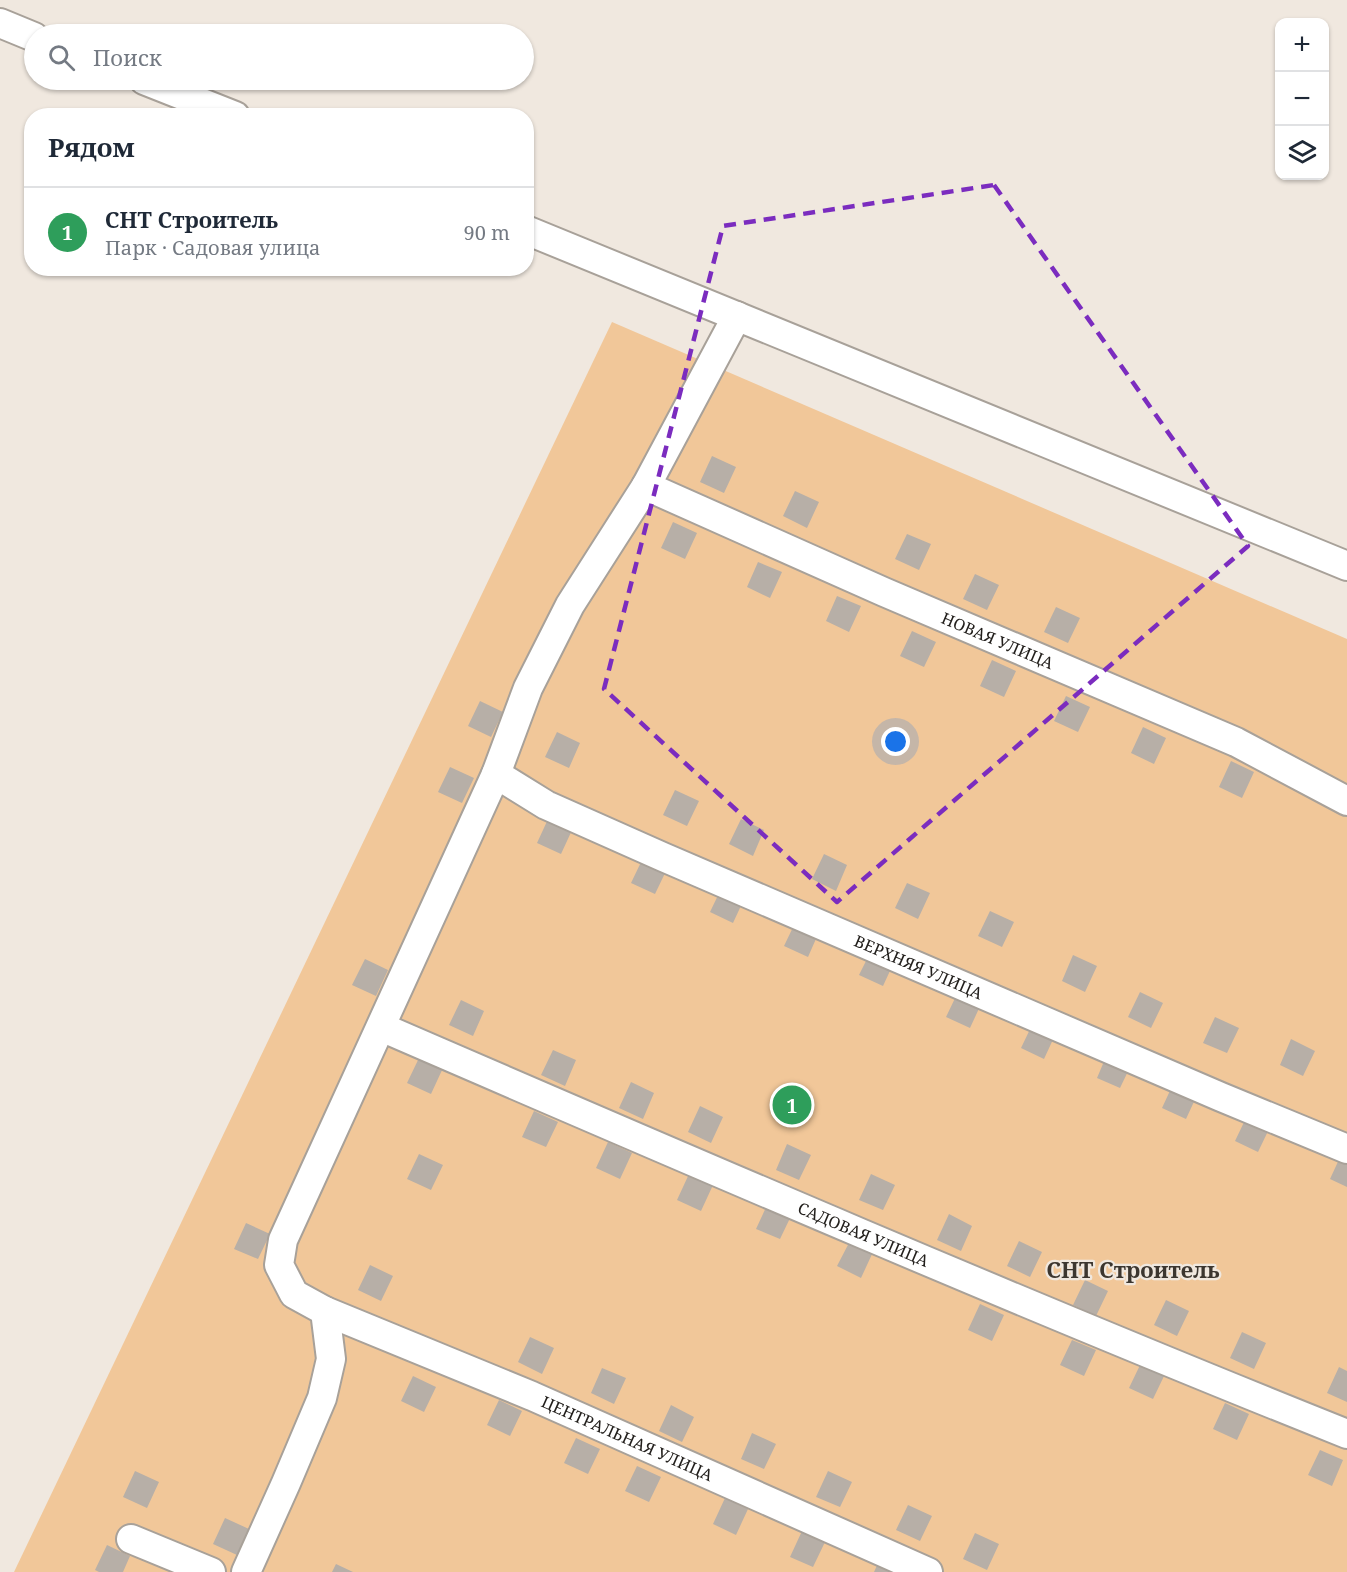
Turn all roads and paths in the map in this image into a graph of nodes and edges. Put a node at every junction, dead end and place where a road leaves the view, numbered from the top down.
1 (0, 23) edge
2 (24, 33) edge
3 (169, 90) edge
4 (215, 108) edge
5 (534, 233) edge
6 (737, 316) junction
7 (646, 486) junction
8 (1347, 566) edge
9 (496, 774) junction
10 (1347, 801) edge
11 (381, 1027) junction
12 (1347, 1149) edge
13 (325, 1311) junction
14 (1347, 1434) edge
15 (131, 1539) dead end
16 (211, 1572) edge
17 (246, 1572) edge
18 (928, 1572) edge

1 - 2 street
3 - 4 street
5 - 6 street
6 - 7 street, ЦЕНТРАЛЬНАЯ УЛИЦА
6 - 8 street
7 - 9 street, ЦЕНТРАЛЬНАЯ УЛИЦА
7 - 10 street, НОВАЯ УЛИЦА
9 - 11 street, ЦЕНТРАЛЬНАЯ УЛИЦА
9 - 12 street, ВЕРХНЯЯ УЛИЦА
11 - 13 street, ЦЕНТРАЛЬНАЯ УЛИЦА
11 - 14 street, САДОВАЯ УЛИЦА
13 - 17 street
13 - 18 street, ЦЕНТРАЛЬНАЯ УЛИЦА
15 - 16 street

